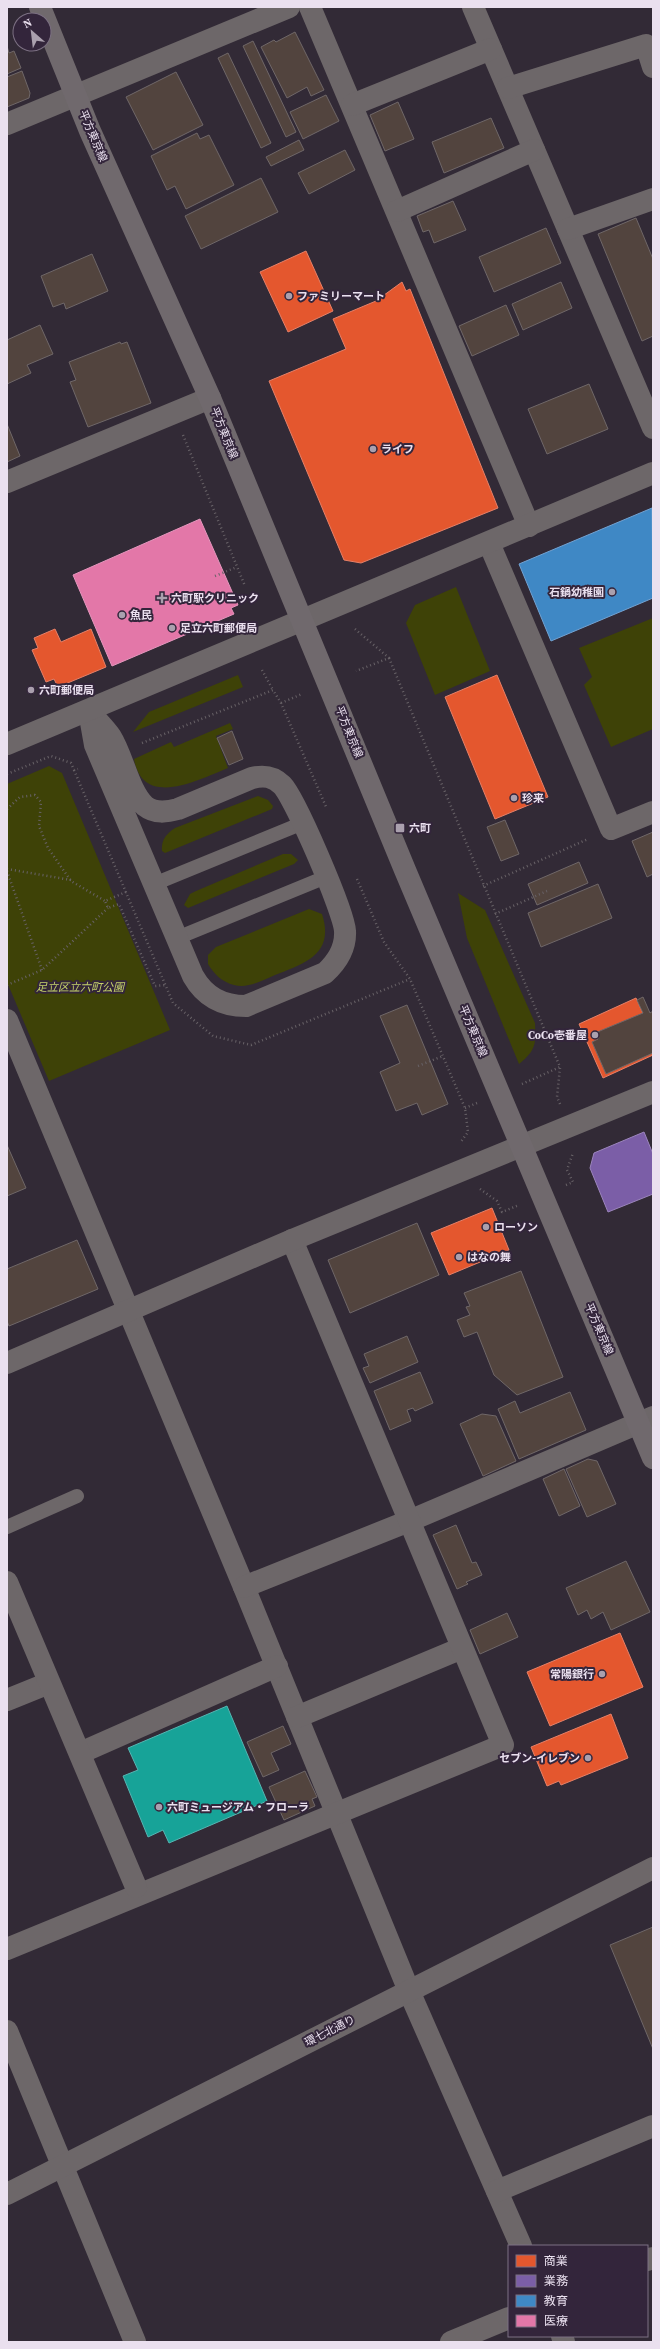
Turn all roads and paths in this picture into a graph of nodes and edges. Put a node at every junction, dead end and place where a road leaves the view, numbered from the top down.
1 (40, 7) edge
2 (289, 7) edge
3 (310, 7) edge
4 (473, 7) edge
5 (491, 49) junction
6 (653, 67) edge
7 (508, 88) junction
8 (76, 96) junction
9 (352, 105) junction
10 (7, 124) edge
11 (534, 150) junction
12 (653, 199) edge
13 (397, 211) junction
14 (568, 229) junction
15 (210, 398) junction
16 (653, 428) edge
17 (178, 431) dead end
18 (653, 473) edge
19 (7, 482) edge
20 (529, 526) junction
21 (489, 543) junction
22 (237, 567) junction
23 (215, 576) dead end
24 (245, 586) dead end
25 (302, 620) junction
26 (355, 628) dead end
27 (389, 658) junction
28 (262, 670) dead end
29 (356, 671) dead end
30 (273, 690) dead end
31 (302, 694) dead end
32 (281, 703) dead end
33 (89, 711) junction
34 (7, 744) edge
35 (7, 809) edge
36 (653, 812) edge
37 (303, 823) junction
38 (610, 830) junction
39 (7, 870) edge
40 (326, 877) junction
41 (71, 880) junction
42 (154, 884) junction
43 (483, 886) junction
44 (547, 891) dead end
45 (126, 892) dead end
46 (105, 901) junction
47 (108, 908) junction
48 (495, 914) junction
49 (177, 938) junction
50 (42, 970) junction
51 (7, 985) edge
52 (166, 985) dead end
53 (7, 1020) edge
54 (13, 1049) edge
55 (443, 1056) dead end
56 (418, 1066) dead end
57 (653, 1092) edge
58 (500, 1093) junction
59 (465, 1108) dead end
60 (522, 1145) junction
61 (292, 1240) junction
62 (128, 1312) junction
63 (7, 1363) edge
64 (646, 1420) edge
65 (653, 1458) edge
66 (77, 1496) dead end
67 (409, 1521) junction
68 (7, 1527) edge
69 (7, 1582) edge
70 (244, 1588) junction
71 (462, 1648) junction
72 (277, 1666) junction
73 (49, 1683) junction
74 (7, 1700) edge
75 (297, 1717) junction
76 (80, 1753) junction
77 (337, 1813) junction
78 (653, 1868) edge
79 (137, 1891) junction
80 (7, 1950) edge
81 (410, 1991) junction
82 (7, 2031) edge
83 (653, 2126) edge
84 (63, 2166) junction
85 (497, 2191) junction
86 (7, 2194) edge
87 (521, 2245) edge
88 (508, 2318) edge
89 (135, 2342) edge
90 (452, 2342) edge

1 - 8 main road, 平方東京線
2 - 8 street
3 - 9 street
4 - 5 street
5 - 7 street
5 - 9 street
6 - 7 street
7 - 11 street
8 - 10 street
8 - 15 main road, 平方東京線
9 - 13 street
11 - 13 street
11 - 14 street
12 - 14 street
13 - 20 street
14 - 16 street
15 - 19 street
15 - 25 main road, 平方東京線
17 - 22 path
18 - 20 street
20 - 21 street
21 - 25 street
21 - 38 street
22 - 23 path
22 - 24 path
25 - 33 street
25 - 58 main road, 平方東京線
26 - 27 path
27 - 29 path
27 - 43 path
28 - 30 path
31 - 32 path
33 - 34 street
33 - 37 street
33 - 42 street
35 - 41 path
36 - 38 street
37 - 40 street
37 - 42 lane
38 - 43 path
39 - 41 path
39 - 50 path
40 - 49 lane
40 - 49 street
41 - 46 path
42 - 49 street
43 - 48 path
44 - 48 path
45 - 46 path
46 - 47 path
47 - 50 path
47 - 52 path
48 - 58 path
50 - 51 path
53 - 54 street
54 - 62 street
55 - 56 path
57 - 60 street
58 - 59 path
58 - 60 main road, 平方東京線
60 - 61 street
60 - 64 main road, 平方東京線
61 - 62 street
61 - 67 street
62 - 63 street
62 - 70 street
64 - 65 main road, 平方東京線
64 - 67 street
66 - 68 lane
67 - 70 street
67 - 71 street
69 - 73 street
70 - 72 street
71 - 75 street
71 - 77 street
72 - 75 street
72 - 76 street
73 - 74 street
73 - 76 street
75 - 77 street
76 - 79 street
77 - 79 street
77 - 81 street
78 - 81 street, 環七北通り
79 - 80 street
81 - 84 street, 環七北通り
81 - 85 street
82 - 84 street
83 - 85 street
84 - 86 street, 環七北通り
84 - 89 street
85 - 87 street
88 - 90 street

